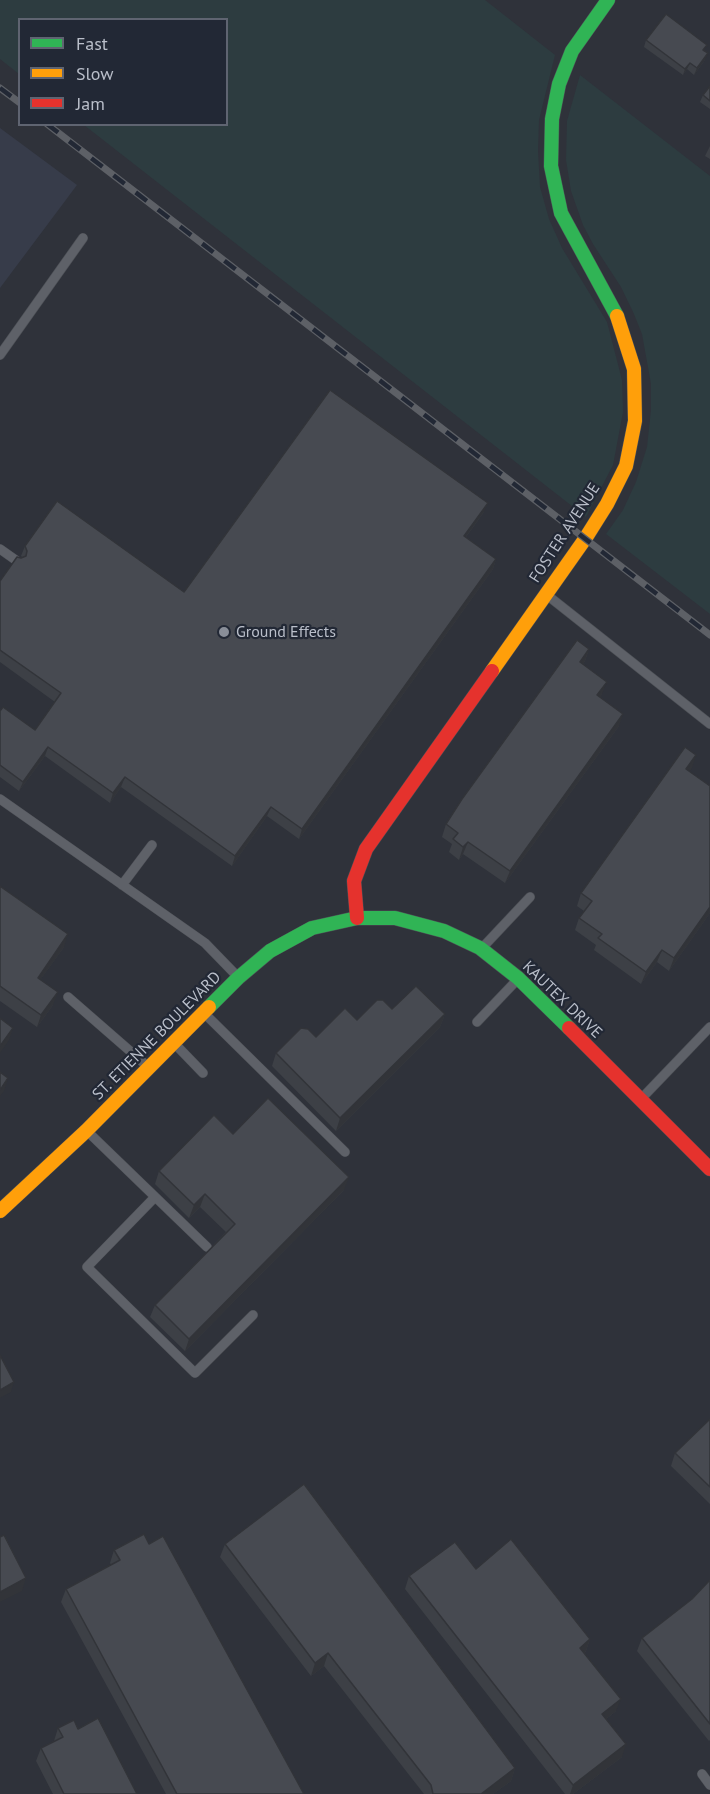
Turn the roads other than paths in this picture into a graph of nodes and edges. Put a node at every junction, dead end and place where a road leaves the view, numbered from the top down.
1 (608, 0) edge
2 (83, 238) dead end
3 (0, 355) edge
4 (0, 549) edge
5 (18, 561) edge
6 (545, 594) junction
7 (710, 724) edge
8 (0, 799) edge
9 (152, 845) dead end
10 (122, 885) junction
11 (530, 897) dead end
12 (357, 918) junction
13 (481, 949) junction
14 (238, 978) junction
15 (518, 978) junction
16 (68, 997) dead end
17 (203, 1012) junction
18 (477, 1022) dead end
19 (710, 1027) edge
20 (173, 1042) junction
21 (148, 1067) junction
22 (203, 1073) dead end
23 (640, 1100) junction
24 (87, 1131) junction
25 (345, 1152) dead end
26 (710, 1169) edge
27 (155, 1197) junction
28 (5, 1204) edge
29 (207, 1247) dead end
30 (253, 1315) dead end
31 (702, 1774) dead end
32 (710, 1785) edge

1 - 6 street, FOSTER AVENUE
2 - 3 lane
4 - 5 lane
6 - 7 lane
6 - 12 street, FOSTER AVENUE
8 - 10 lane
9 - 10 lane
10 - 14 lane
11 - 13 lane
12 - 13 street, KAUTEX DRIVE
12 - 14 street, ST. ETIENNE BOULEVARD
13 - 15 street, KAUTEX DRIVE
14 - 17 street, ST. ETIENNE BOULEVARD
15 - 18 lane
15 - 23 street, KAUTEX DRIVE
16 - 21 lane
17 - 20 street, ST. ETIENNE BOULEVARD
17 - 25 lane
19 - 23 lane
20 - 21 street, ST. ETIENNE BOULEVARD
20 - 22 lane
21 - 24 street, ST. ETIENNE BOULEVARD
23 - 26 street, KAUTEX DRIVE
24 - 27 lane
24 - 28 street, ST. ETIENNE BOULEVARD
27 - 29 lane
27 - 30 lane
31 - 32 lane

